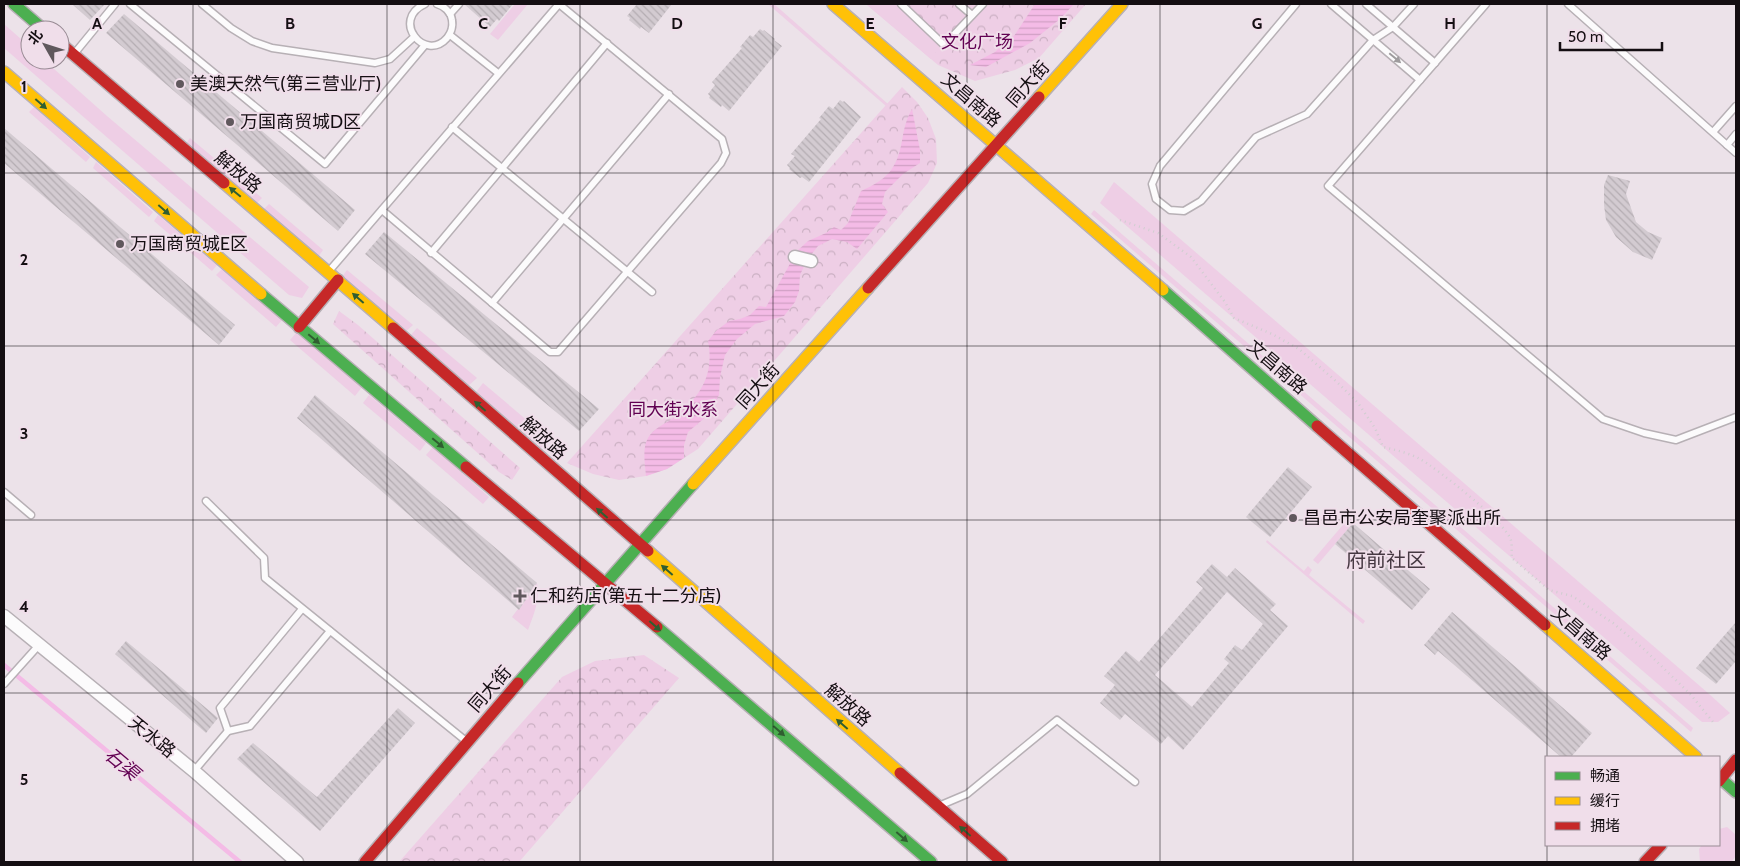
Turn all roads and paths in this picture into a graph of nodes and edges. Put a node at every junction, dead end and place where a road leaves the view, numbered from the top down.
1 (14, 4) edge
2 (115, 4) edge
3 (130, 4) edge
4 (202, 4) edge
5 (425, 4) edge
6 (439, 4) edge
7 (459, 4) edge
8 (559, 4) edge
9 (833, 4) edge
10 (900, 4) edge
11 (959, 4) edge
12 (983, 4) edge
13 (1122, 4) edge
14 (1296, 4) edge
15 (1331, 4) edge
16 (1366, 4) edge
17 (1414, 4) edge
18 (1486, 4) edge
19 (1568, 4) edge
20 (450, 14) junction
21 (972, 15) junction
22 (32, 20) edge
23 (1393, 27) junction
24 (450, 35) junction
25 (414, 37) junction
26 (1373, 40) junction
27 (607, 43) junction
28 (425, 45) junction
29 (70, 52) edge
30 (73, 55) junction
31 (1435, 63) junction
32 (4, 72) edge
33 (498, 73) junction
34 (1420, 80) junction
35 (669, 94) junction
36 (1736, 106) edge
37 (452, 127) junction
38 (1713, 132) junction
39 (1736, 134) edge
40 (1727, 145) junction
41 (997, 146) junction
42 (1736, 153) edge
43 (501, 169) junction
44 (382, 210) junction
45 (563, 218) junction
46 (1120, 220) dead end
47 (431, 252) junction
48 (795, 257) dead end
49 (811, 261) dead end
50 (628, 271) junction
51 (333, 276) junction
52 (652, 292) dead end
53 (492, 303) junction
54 (299, 326) junction
55 (1736, 417) edge
56 (4, 492) edge
57 (206, 501) dead end
58 (31, 515) dead end
59 (639, 545) junction
60 (605, 583) junction
61 (302, 609) junction
62 (4, 616) edge
63 (330, 631) junction
64 (39, 645) junction
65 (4, 684) edge
66 (1713, 722) dead end
67 (228, 731) junction
68 (467, 742) junction
69 (1695, 756) edge
70 (1736, 760) edge
71 (194, 771) junction
72 (1720, 778) edge
73 (1720, 780) edge
74 (1135, 782) dead end
75 (1736, 792) edge
76 (937, 807) junction
77 (1659, 846) edge
78 (297, 862) edge
79 (365, 862) edge
80 (931, 862) edge
81 (1002, 862) edge
82 (1645, 862) edge

1 - 22 street
2 - 30 lane
3 - 28 lane
4 - 25 lane
5 - 25 lane
6 - 20 lane
7 - 20 lane
8 - 27 lane
8 - 33 lane
9 - 41 street, 文昌南路
10 - 21 lane
11 - 21 lane
12 - 21 lane
13 - 41 street, 同大街
14 - 26 lane
15 - 26 lane
16 - 23 lane
17 - 23 lane
18 - 31 lane
19 - 38 lane
20 - 24 lane
23 - 26 lane
23 - 31 lane
24 - 28 lane
24 - 33 lane
25 - 28 lane
26 -> 34 lane
27 - 35 lane
27 - 43 lane
29 - 30 street, 解放路
51 -> 30 street, 解放路
31 - 34 lane
32 -> 54 street
33 - 37 lane
34 - 55 lane
35 - 45 lane
35 - 50 lane
36 - 38 lane
37 - 43 lane
37 - 44 lane
38 - 40 lane
39 - 40 lane
40 - 42 lane
41 - 59 street, 同大街
41 - 69 street, 文昌南路
43 - 45 lane
43 - 47 lane
44 - 47 lane
44 - 51 lane
45 - 50 lane
45 - 53 lane
46 - 66 path
47 - 53 lane
48 - 49 street
50 - 52 lane
50 - 53 lane
51 - 54 street
59 -> 51 street, 解放路
54 -> 60 street
56 - 58 lane
57 - 61 lane
59 - 60 street, 同大街
76 -> 59 street, 解放路
60 - 68 street, 同大街
60 -> 80 street
61 - 63 lane
61 - 67 lane
62 - 64 street, 天水路
63 - 67 lane
63 - 68 lane
64 - 65 lane
64 - 71 street, 天水路
67 - 71 lane
68 - 79 street, 同大街
70 - 72 street
71 - 78 street, 天水路
73 - 75 street
74 - 76 lane
81 -> 76 street, 解放路
77 - 82 street

